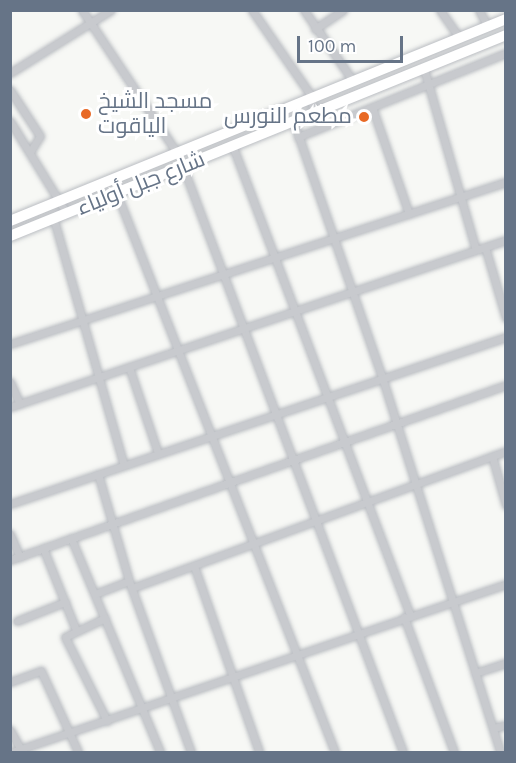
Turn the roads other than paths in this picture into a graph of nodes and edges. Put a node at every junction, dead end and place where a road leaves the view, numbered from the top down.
1 (82, 10) edge
2 (111, 10) edge
3 (252, 10) edge
4 (304, 10) edge
5 (344, 10) edge
6 (440, 10) edge
7 (479, 10) edge
8 (506, 19) edge
9 (92, 22) junction
10 (488, 27) junction
11 (315, 29) junction
12 (506, 35) edge
13 (460, 39) junction
14 (506, 53) edge
15 (424, 69) junction
16 (10, 73) edge
17 (353, 81) junction
18 (429, 85) junction
19 (10, 90) edge
20 (312, 97) junction
21 (340, 104) junction
22 (372, 107) junction
23 (313, 115) junction
24 (345, 118) junction
25 (10, 121) edge
26 (294, 123) junction
27 (20, 137) junction
28 (298, 137) junction
29 (10, 141) edge
30 (233, 147) junction
31 (30, 152) junction
32 (177, 153) junction
33 (183, 167) junction
34 (506, 182) edge
35 (117, 194) junction
36 (460, 198) junction
37 (60, 201) junction
38 (67, 214) junction
39 (409, 214) junction
40 (54, 220) junction
41 (10, 222) edge
42 (10, 236) edge
43 (332, 239) junction
44 (506, 240) edge
45 (485, 247) junction
46 (477, 250) junction
47 (276, 261) junction
48 (222, 272) junction
49 (352, 294) junction
50 (158, 296) junction
51 (295, 313) junction
52 (506, 318) edge
53 (84, 320) junction
54 (243, 327) junction
55 (506, 337) edge
56 (10, 344) edge
57 (179, 349) junction
58 (129, 367) junction
59 (382, 377) junction
60 (99, 378) junction
61 (10, 381) edge
62 (506, 385) edge
63 (325, 395) junction
64 (20, 404) junction
65 (10, 407) edge
66 (274, 414) junction
67 (395, 420) junction
68 (213, 434) junction
69 (344, 442) junction
70 (506, 451) edge
71 (159, 453) junction
72 (492, 456) junction
73 (292, 461) junction
74 (124, 465) junction
75 (98, 474) junction
76 (230, 482) junction
77 (416, 484) junction
78 (367, 502) junction
79 (10, 504) edge
80 (506, 505) edge
81 (111, 523) junction
82 (314, 523) junction
83 (10, 534) edge
84 (71, 538) junction
85 (253, 545) junction
86 (43, 548) junction
87 (20, 557) junction
88 (10, 560) edge
89 (194, 566) junction
90 (506, 584) edge
91 (130, 585) junction
92 (95, 594) junction
93 (65, 602) junction
94 (453, 602) junction
95 (407, 616) junction
96 (105, 618) junction
97 (17, 621) dead end
98 (76, 630) junction
99 (358, 632) junction
100 (297, 654) junction
101 (506, 663) edge
102 (475, 673) junction
103 (232, 676) junction
104 (10, 682) edge
105 (171, 698) junction
106 (142, 707) junction
107 (106, 721) junction
108 (506, 725) edge
109 (493, 728) junction
110 (10, 730) edge
111 (69, 733) junction
112 (21, 751) edge
113 (453, 752) edge
114 (12, 753) edge
115 (78, 753) edge
116 (160, 753) edge
117 (191, 753) edge
118 (259, 753) edge
119 (334, 753) edge
120 (403, 753) edge
121 (500, 753) edge

1 - 9 street
2 - 9 street
3 - 20 street
4 - 11 street
5 - 11 street
6 - 13 street
7 - 10 street
8 - 10 main road, شارع جبل أولياء
9 - 16 street
9 - 32 street
10 - 13 main road, شارع جبل أولياء
11 - 17 street
12 - 15 main road, شارع جبل أولياء
13 - 17 main road, شارع جبل أولياء
14 - 18 street
15 - 18 street
15 - 21 main road, شارع جبل أولياء
17 - 20 main road, شارع جبل أولياء
18 - 22 street
18 - 36 street
19 - 31 street
20 - 23 street
20 - 32 main road, شارع جبل أولياء
21 - 23 main road, شارع جبل أولياء
21 - 24 street
22 - 24 street
22 - 39 street
23 - 26 main road, شارع جبل أولياء
24 - 28 street
25 - 27 street
26 - 28 street
26 - 30 main road, شارع جبل أولياء
27 - 29 street
27 - 31 street
28 - 43 street
30 - 33 main road, شارع جبل أولياء
30 - 47 street
31 - 37 street
32 - 37 main road, شارع جبل أولياء
33 - 35 main road, شارع جبل أولياء
33 - 48 street
34 - 36 street
35 - 38 main road, شارع جبل أولياء
35 - 50 street
36 - 39 street
36 - 46 street
37 - 38 street
37 - 41 main road, شارع جبل أولياء
38 - 40 main road, شارع جبل أولياء
39 - 43 street
40 - 42 main road, شارع جبل أولياء
40 - 53 street
43 - 47 street
43 - 49 street
44 - 45 street
45 - 46 street
45 - 52 street
46 - 49 street
47 - 48 street
47 - 51 street
48 - 50 street
48 - 54 street
49 - 51 street
49 - 59 street
50 - 53 street
50 - 57 street
51 - 54 street
51 - 63 street
53 - 56 street
53 - 60 street
54 - 57 street
54 - 66 street
55 - 59 street
57 - 58 street
57 - 68 street
58 - 60 street
58 - 71 street
59 - 63 street
59 - 67 street
60 - 64 street
60 - 74 street
61 - 64 street
62 - 67 street
63 - 66 street
63 - 69 street
64 - 65 street
66 - 68 street
66 - 73 street
67 - 69 street
67 - 77 street
68 - 71 street
68 - 76 street
69 - 73 street
69 - 78 street
70 - 72 street
71 - 74 street
72 - 77 street
72 - 80 street
73 - 76 street
73 - 82 street
74 - 75 street
75 - 79 street
75 - 81 street
76 - 81 street
76 - 85 street
77 - 78 street
77 - 94 street
78 - 82 street
78 - 95 street
81 - 84 street
81 - 91 street
82 - 85 street
82 - 99 street
83 - 87 street
84 - 86 street
84 - 92 street
85 - 89 street
85 - 100 street
86 - 87 street
86 - 93 street
87 - 88 street
89 - 91 street
89 - 103 street
90 - 94 street
91 - 92 street
91 - 105 street
92 - 96 street
93 - 97 street
93 - 98 street
94 - 95 street
94 - 102 street
95 - 99 street
95 - 113 street
96 - 98 street
96 - 106 street
98 - 107 street
99 - 100 street
99 - 120 street
100 - 103 street
100 - 119 street
101 - 102 street
102 - 109 street
103 - 105 street
103 - 118 street
104 - 111 street
105 - 106 street
105 - 117 street
106 - 107 street
106 - 116 street
107 - 111 street
108 - 109 street
109 - 121 street
110 - 112 street
111 - 112 street
111 - 115 street
112 - 114 street

